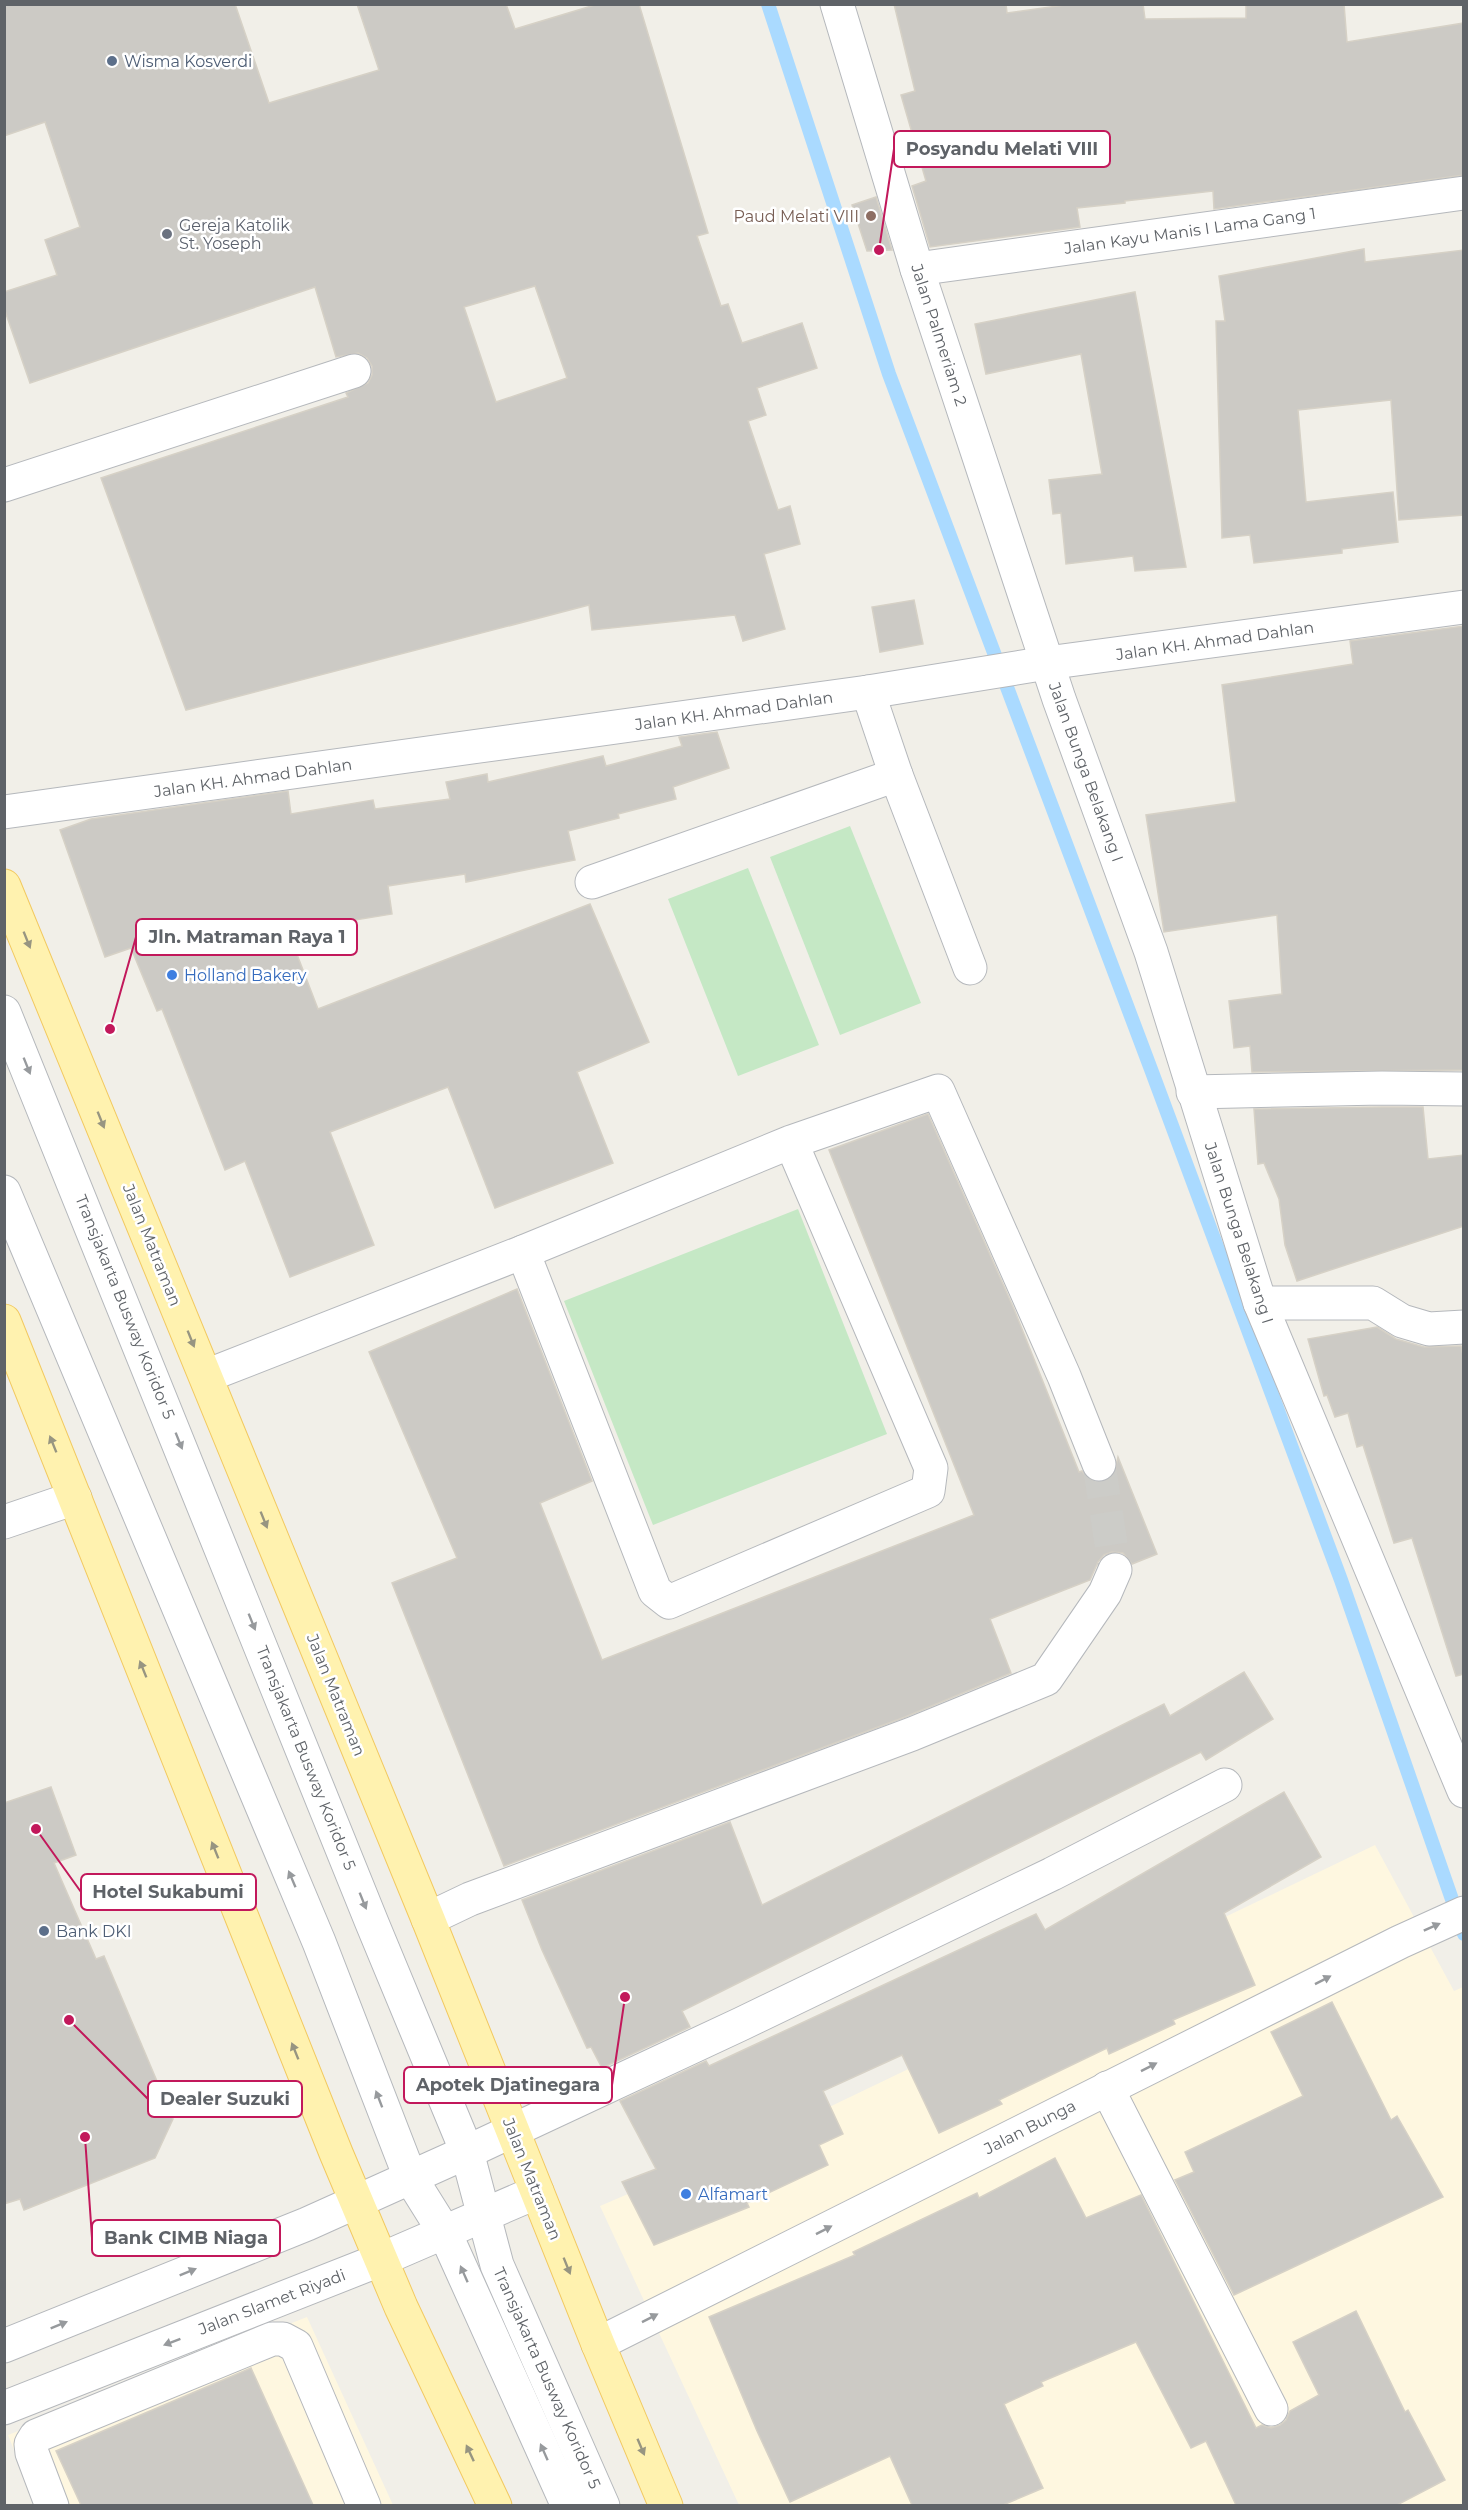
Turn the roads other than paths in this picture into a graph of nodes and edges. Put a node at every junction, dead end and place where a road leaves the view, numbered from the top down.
1 (837, 4) edge
2 (1464, 193) edge
3 (916, 269) junction
4 (354, 371) dead end
5 (4, 485) edge
6 (1464, 607) edge
7 (1037, 665) junction
8 (868, 692) junction
9 (896, 775) junction
10 (4, 812) edge
11 (592, 882) dead end
12 (4, 886) edge
13 (970, 968) dead end
14 (4, 1012) edge
15 (1464, 1089) edge
16 (1193, 1092) junction
17 (791, 1142) junction
18 (4, 1192) edge
19 (523, 1252) junction
20 (1260, 1303) junction
21 (4, 1321) edge
22 (1464, 1327) edge
23 (206, 1376) junction
24 (1099, 1464) tunnel mouth
25 (75, 1498) junction
26 (4, 1522) edge
27 (1115, 1570) tunnel mouth
28 (1225, 1785) dead end
29 (1464, 1791) edge
30 (1464, 1913) edge
31 (428, 1919) junction
32 (1107, 2088) junction
33 (512, 2130) junction
34 (467, 2152) junction
35 (410, 2177) junction
36 (537, 2192) junction
37 (357, 2202) junction
38 (485, 2216) junction
39 (445, 2233) junction
40 (382, 2259) junction
41 (598, 2344) junction
42 (4, 2346) edge
43 (4, 2408) edge
44 (1271, 2409) dead end
45 (52, 2505) edge
46 (364, 2505) edge
47 (495, 2505) edge
48 (568, 2505) edge
49 (603, 2505) edge
50 (666, 2505) edge

1 - 3 street, Jalan Palmeriam 2
2 - 3 street, Jalan Kayu Manis I Lama Gang 1
3 - 7 street, Jalan Palmeriam 2
4 - 5 street
6 - 7 street, Jalan KH. Ahmad Dahlan
7 - 8 street, Jalan KH. Ahmad Dahlan
7 - 16 street, Jalan Bunga Belakang I
8 - 9 street
8 - 10 street, Jalan KH. Ahmad Dahlan
9 - 11 street
9 - 13 street
12 -> 23 main road, Jalan Matraman
14 -> 34 street, Transjakarta Busway Koridor 5
15 - 16 street
16 - 20 street, Jalan Bunga Belakang I
17 - 19 street
17 - 19 street
17 - 24 street
35 -> 18 street, Transjakarta Busway Koridor 5
19 - 23 street
20 - 22 street
20 - 29 street, Jalan Bunga Belakang I
25 -> 21 main road
23 -> 31 main road, Jalan Matraman
25 - 26 street
37 -> 25 main road
27 - 31 street
28 - 33 street
32 -> 30 street, Jalan Bunga
31 - 33 main road, Jalan Matraman
41 -> 32 street, Jalan Bunga
32 - 44 street
33 - 34 street
33 - 36 main road, Jalan Matraman
34 - 35 street
34 - 38 street, Transjakarta Busway Koridor 5
35 - 37 street
35 - 39 street, Transjakarta Busway Koridor 5
36 - 38 street, Jalan Slamet Riyadi
36 -> 41 main road, Jalan Matraman
37 - 40 main road
42 -> 37 street
38 - 39 street, Jalan Slamet Riyadi
38 - 49 street, Transjakarta Busway Koridor 5
39 - 40 street, Jalan Slamet Riyadi
48 -> 39 street, Transjakarta Busway Koridor 5
40 -> 43 street, Jalan Slamet Riyadi
47 -> 40 main road
41 -> 50 main road, Jalan Matraman
45 - 46 street

